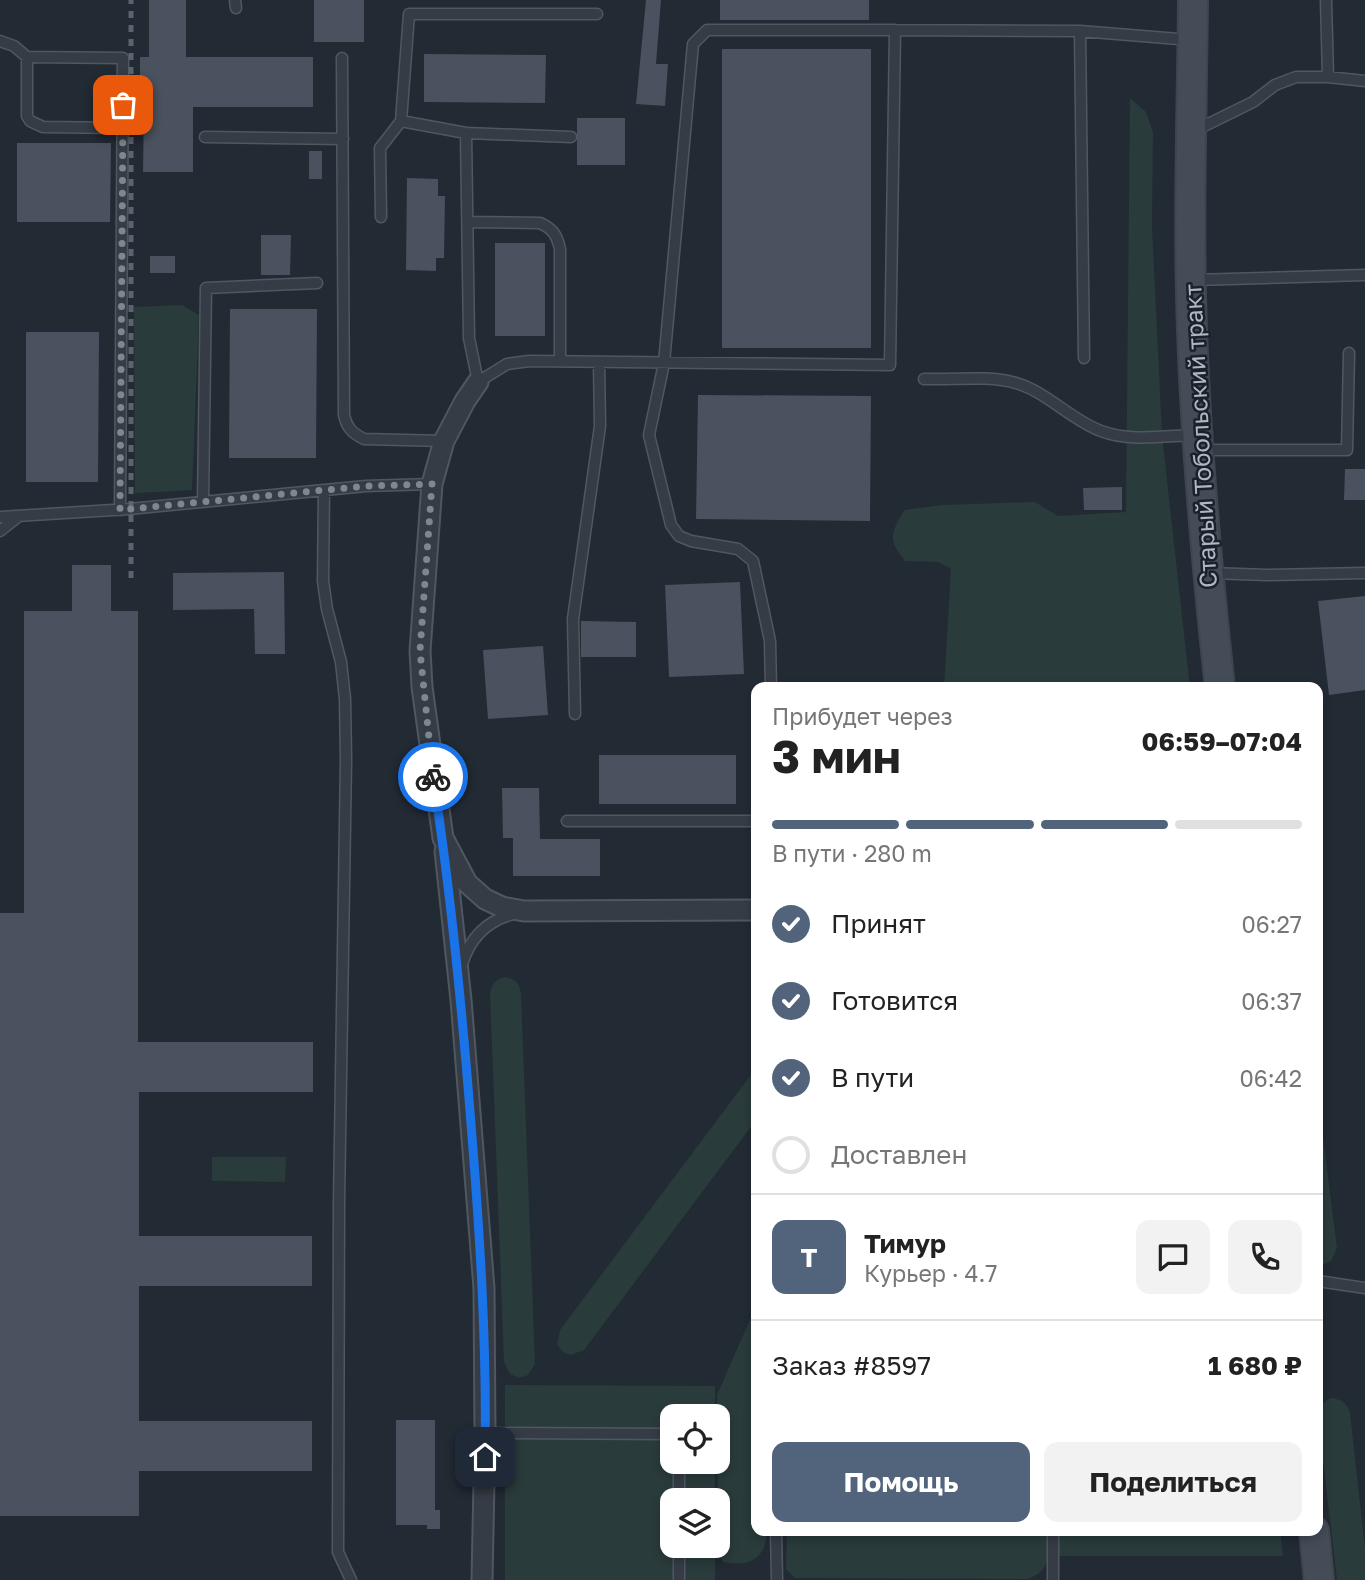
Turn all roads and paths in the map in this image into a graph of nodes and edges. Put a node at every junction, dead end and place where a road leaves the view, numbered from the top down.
1 (1193, 0) edge
2 (1206, 0) edge
3 (1326, 0) edge
4 (597, 14) dead end
5 (895, 30) junction
6 (1080, 31) junction
7 (1193, 40) junction
8 (0, 41) edge
9 (27, 57) junction
10 (342, 58) dead end
11 (1328, 77) junction
12 (1365, 81) edge
13 (401, 121) junction
14 (123, 128) junction
15 (1196, 130) junction
16 (466, 132) junction
17 (571, 136) dead end
18 (205, 137) dead end
19 (343, 139) junction
20 (1191, 184) junction
21 (381, 217) dead end
22 (468, 222) junction
23 (1365, 275) edge
24 (1191, 280) junction
25 (317, 283) dead end
26 (1349, 353) dead end
27 (1084, 358) dead end
28 (560, 361) junction
29 (599, 362) junction
30 (664, 363) junction
31 (924, 379) dead end
32 (478, 382) junction
33 (444, 441) junction
34 (1197, 442) junction
35 (432, 484) junction
36 (324, 491) junction
37 (203, 502) junction
38 (120, 510) junction
39 (0, 516) edge
40 (19, 516) junction
41 (0, 531) edge
42 (1208, 573) junction
43 (1365, 573) edge
44 (771, 682) edge
45 (1219, 682) edge
46 (575, 714) dead end
47 (567, 821) dead end
48 (751, 821) edge
49 (443, 838) junction
50 (751, 910) edge
51 (524, 911) junction
52 (459, 973) junction
53 (1323, 1282) edge
54 (1365, 1288) edge
55 (485, 1433) junction
56 (660, 1434) edge
57 (776, 1536) edge
58 (1053, 1536) edge
59 (1315, 1536) edge
60 (679, 1558) edge
61 (351, 1580) edge
62 (482, 1580) edge
63 (679, 1580) edge
64 (777, 1580) edge
65 (1053, 1580) edge
66 (1319, 1580) edge

1 - 7 street
2 - 15 street
3 - 11 lane
4 - 13 lane
5 - 6 lane
5 - 30 lane
5 - 30 lane
6 - 7 lane
6 - 27 lane
7 - 20 street
8 - 9 lane
9 - 14 lane
9 - 14 lane
10 - 19 lane
11 - 12 lane
11 - 15 lane
13 - 16 lane
13 - 21 lane
14 - 38 lane
15 - 20 street
16 - 17 lane
16 - 22 lane
18 - 19 lane
19 - 33 lane
20 - 24 street, Старый Тобольский тракт
22 - 28 lane
22 - 32 lane
23 - 24 lane
24 - 34 street, Старый Тобольский тракт
25 - 37 lane
26 - 34 lane
28 - 29 lane
28 - 32 lane
29 - 30 lane
29 - 46 lane
30 - 44 lane
31 - 34 lane
32 - 33 street
33 - 35 street
34 - 42 street, Старый Тобольский тракт
35 - 36 lane
35 - 49 street
36 - 37 lane
36 - 61 lane
37 - 38 lane
38 - 40 lane
39 - 40 lane
40 - 41 lane
42 - 43 lane
42 - 45 street, Старый Тобольский тракт
47 - 48 lane
49 - 51 street
49 - 52 street
50 - 51 street
51 - 52 lane
52 - 55 street
53 - 54 lane
55 - 56 lane
55 - 62 street
57 - 64 lane
58 - 65 lane
59 - 66 street
60 - 63 lane

